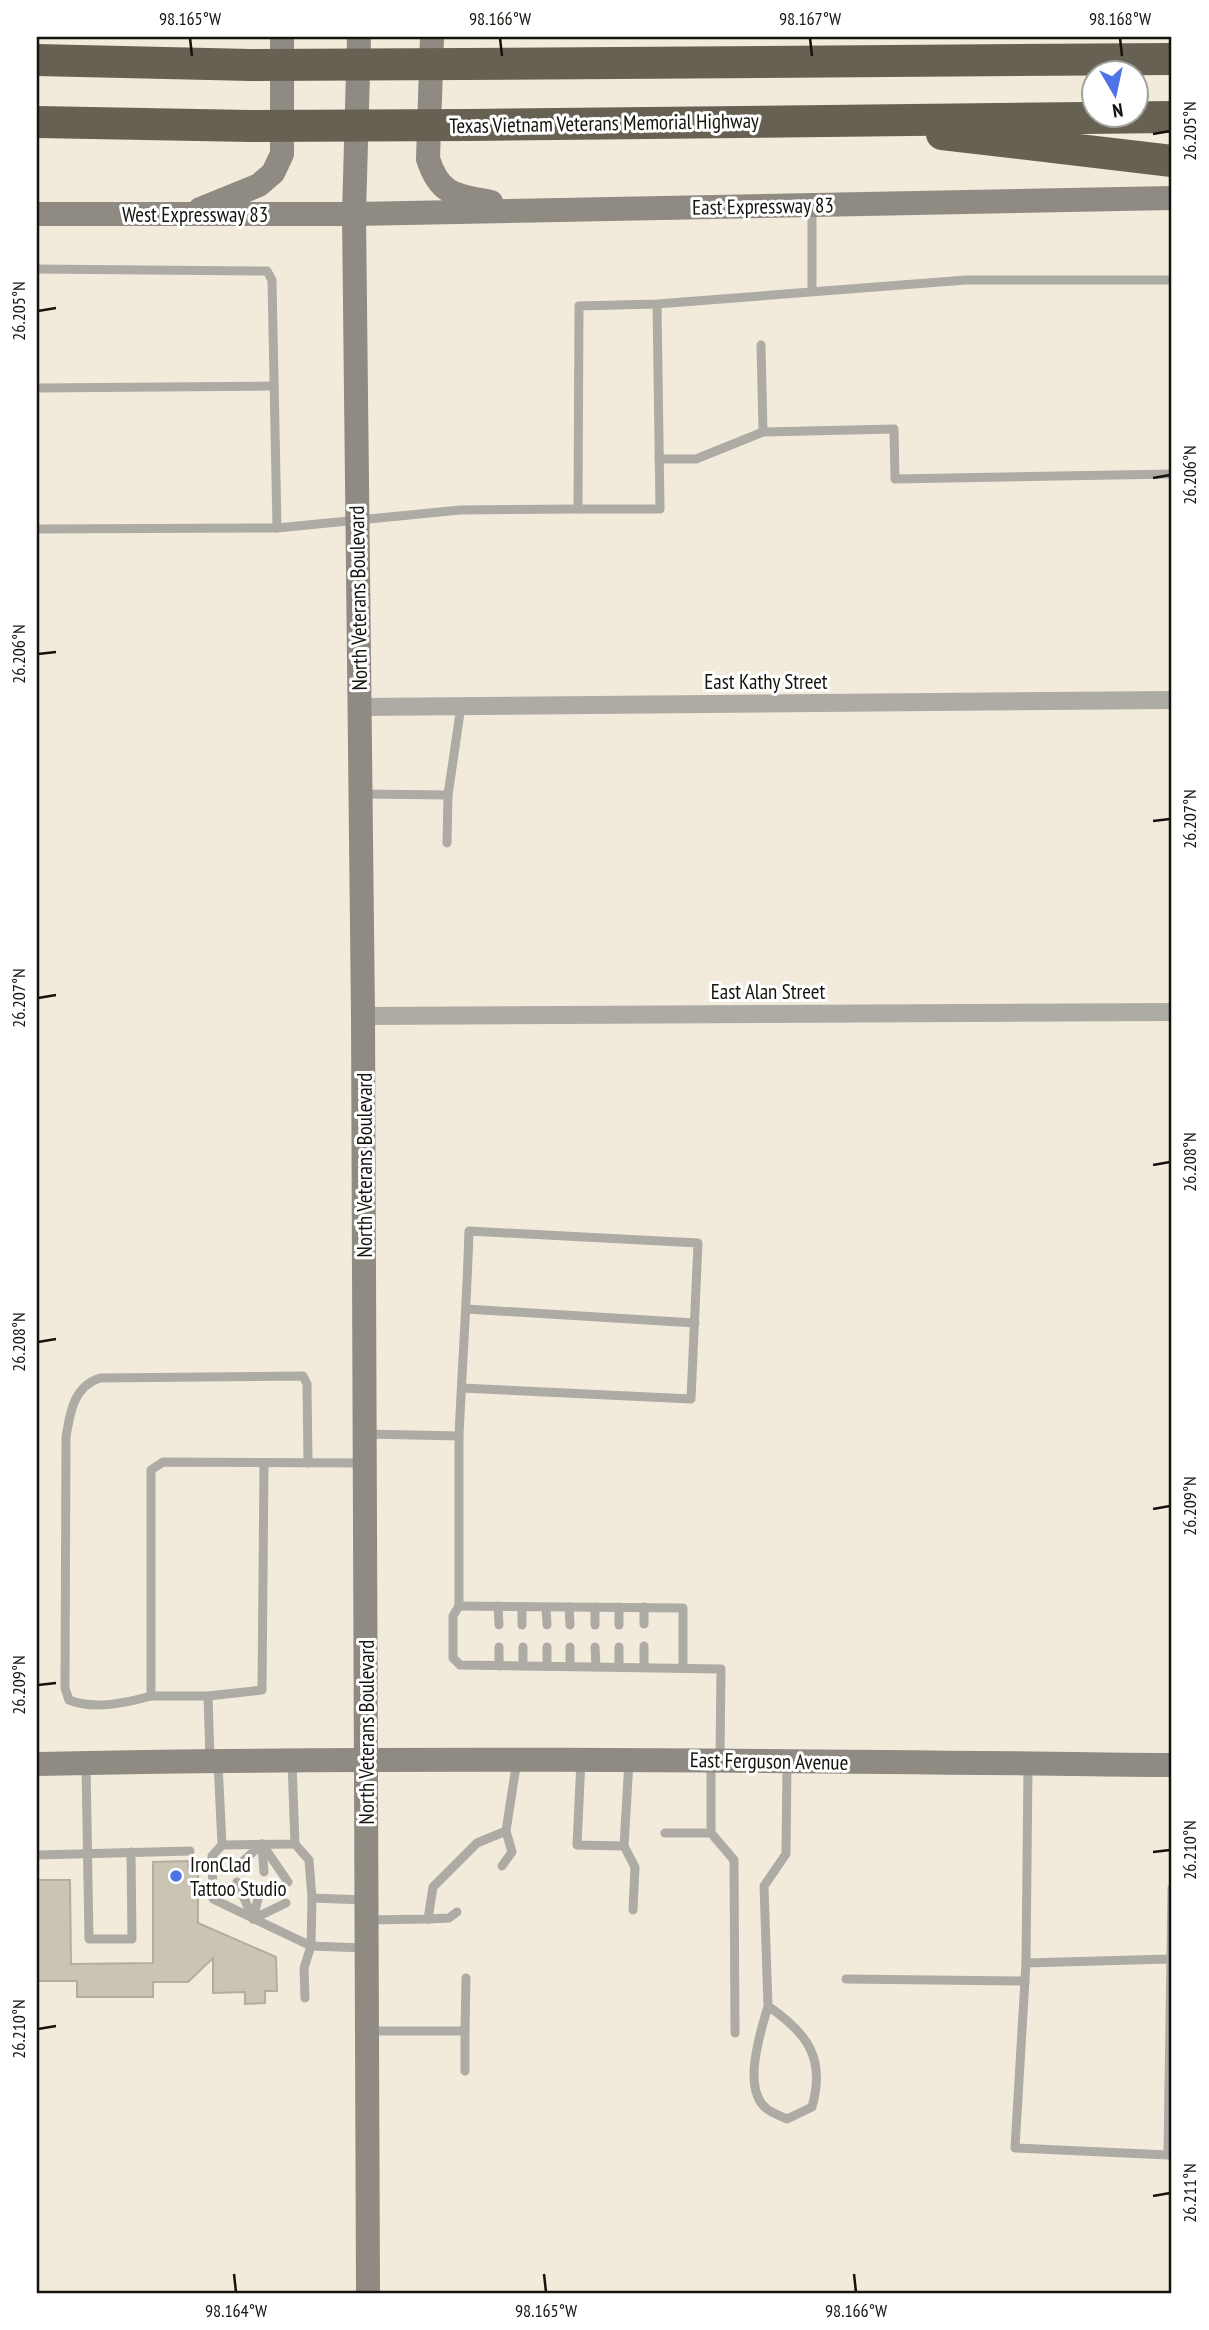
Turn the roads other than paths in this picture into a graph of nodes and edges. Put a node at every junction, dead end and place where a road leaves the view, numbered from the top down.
1 (282, 37) edge
2 (359, 37) edge
3 (432, 37) edge
4 (1172, 59) edge
5 (37, 60) edge
6 (1172, 117) edge
7 (851, 120) junction
8 (37, 122) edge
9 (1172, 161) edge
10 (1172, 198) edge
11 (812, 205) junction
12 (542, 211) junction
13 (37, 214) edge
14 (186, 214) junction
15 (354, 214) junction
16 (37, 269) edge
17 (1172, 280) edge
18 (812, 291) junction
19 (657, 304) junction
20 (761, 345) dead end
21 (274, 386) junction
22 (37, 388) edge
23 (763, 432) junction
24 (659, 459) junction
25 (1172, 474) edge
26 (578, 509) junction
27 (357, 519) junction
28 (277, 528) junction
29 (37, 529) edge
30 (1172, 701) edge
31 (461, 706) junction
32 (359, 707) junction
33 (360, 794) junction
34 (448, 795) junction
35 (447, 843) dead end
36 (1172, 1012) edge
37 (363, 1016) junction
38 (467, 1309) junction
39 (695, 1322) junction
40 (461, 1388) junction
41 (365, 1434) junction
42 (459, 1436) junction
43 (264, 1463) junction
44 (308, 1463) junction
45 (365, 1463) junction
46 (459, 1606) junction
47 (498, 1606) junction
48 (522, 1607) junction
49 (546, 1607) junction
50 (569, 1607) junction
51 (594, 1607) junction
52 (619, 1607) junction
53 (644, 1607) junction
54 (644, 1624) dead end
55 (499, 1625) dead end
56 (522, 1625) dead end
57 (547, 1625) dead end
58 (570, 1625) dead end
59 (595, 1625) dead end
60 (619, 1625) dead end
61 (644, 1646) dead end
62 (499, 1647) dead end
63 (523, 1647) dead end
64 (547, 1647) dead end
65 (570, 1647) dead end
66 (595, 1647) dead end
67 (619, 1647) dead end
68 (499, 1666) junction
69 (523, 1666) junction
70 (548, 1666) junction
71 (570, 1666) junction
72 (596, 1667) junction
73 (619, 1667) junction
74 (644, 1667) junction
75 (683, 1668) junction
76 (151, 1696) junction
77 (208, 1696) junction
78 (291, 1758) junction
79 (517, 1758) junction
80 (366, 1759) junction
81 (581, 1759) junction
82 (629, 1759) junction
83 (214, 1760) junction
84 (715, 1760) junction
85 (787, 1761) junction
86 (86, 1763) junction
87 (1028, 1763) junction
88 (37, 1764) edge
89 (1172, 1765) edge
90 (506, 1831) junction
91 (665, 1833) dead end
92 (711, 1833) junction
93 (222, 1844) junction
94 (262, 1844) junction
95 (295, 1844) junction
96 (624, 1846) junction
97 (190, 1851) dead end
98 (131, 1852) junction
99 (88, 1854) junction
100 (37, 1855) edge
101 (241, 1863) dead end
102 (502, 1866) dead end
103 (264, 1872) dead end
104 (237, 1882) dead end
105 (288, 1882) dead end
106 (1172, 1888) edge
107 (260, 1891) dead end
108 (312, 1898) junction
109 (286, 1903) dead end
110 (367, 1910) junction
111 (633, 1910) dead end
112 (457, 1913) dead end
113 (253, 1919) junction
114 (428, 1919) junction
115 (311, 1946) junction
116 (367, 1948) junction
117 (1171, 1959) edge
118 (1026, 1963) junction
119 (466, 1978) dead end
120 (846, 1979) dead end
121 (1026, 1981) junction
122 (305, 1998) dead end
123 (768, 2006) junction
124 (368, 2031) junction
125 (465, 2031) junction
126 (734, 2033) dead end
127 (1172, 2054) edge
128 (465, 2071) dead end
129 (368, 2293) edge

1 - 14 main road
2 - 15 main road, North Veterans Boulevard
3 - 12 main road
4 - 5 highway, bridge
6 - 7 highway, Texas Vietnam Veterans Memorial Highway
7 - 8 highway, Texas Vietnam Veterans Memorial Highway, bridge
7 - 9 highway
10 - 11 main road, East Expressway 83
11 - 12 main road, East Expressway 83
11 - 18 lane
12 - 15 main road, East Expressway 83
13 - 14 main road, West Expressway 83
14 - 15 main road, West Expressway 83
15 - 27 main road, North Veterans Boulevard
16 - 21 lane
17 - 18 lane
18 - 19 lane
19 - 24 lane
19 - 26 lane
20 - 23 lane
21 - 22 lane
21 - 28 lane
23 - 24 lane
23 - 25 lane
24 - 26 lane
26 - 27 lane
27 - 28 lane
27 - 32 main road, North Veterans Boulevard
28 - 29 lane
30 - 31 street, East Kathy Street
31 - 32 street, East Kathy Street
31 - 34 lane
32 - 33 main road, North Veterans Boulevard
33 - 34 lane
33 - 37 main road, North Veterans Boulevard
34 - 35 lane
36 - 37 street, East Alan Street
37 - 41 main road, North Veterans Boulevard
38 - 39 lane
38 - 39 lane
38 - 40 lane
39 - 40 lane
40 - 42 lane
41 - 42 lane
41 - 45 main road, North Veterans Boulevard
42 - 46 lane
43 - 44 lane
43 - 76 lane
43 - 77 lane
44 - 45 lane
44 - 76 lane
45 - 80 main road, North Veterans Boulevard
46 - 47 lane
46 - 68 lane
47 - 48 lane
47 - 55 lane
48 - 49 lane
48 - 56 lane
49 - 50 lane
49 - 57 lane
50 - 51 lane
50 - 58 lane
51 - 52 lane
51 - 59 lane
52 - 53 lane
52 - 60 lane
53 - 54 lane
53 - 75 lane
61 - 74 lane
62 - 68 lane
63 - 69 lane
64 - 70 lane
65 - 71 lane
66 - 72 lane
67 - 73 lane
68 - 69 lane
69 - 70 lane
70 - 71 lane
71 - 72 lane
72 - 73 lane
73 - 74 lane
74 - 75 lane
75 - 84 lane
76 - 77 lane
77 - 83 lane
78 - 80 main road, East Ferguson Avenue
78 - 83 main road, East Ferguson Avenue
78 - 95 lane
79 - 80 main road, East Ferguson Avenue
79 - 81 main road, East Ferguson Avenue
79 - 90 lane
80 - 110 main road, North Veterans Boulevard
81 - 82 main road, East Ferguson Avenue
81 - 96 lane
82 - 84 main road, East Ferguson Avenue
82 - 96 lane
83 - 86 main road, East Ferguson Avenue
83 - 93 lane
84 - 85 main road, East Ferguson Avenue
84 - 92 lane
85 - 87 main road, East Ferguson Avenue
85 - 123 lane
86 - 88 main road, East Ferguson Avenue
86 - 99 lane
87 - 89 main road, East Ferguson Avenue
87 - 118 lane
90 - 102 lane
90 - 114 lane
91 - 92 lane
92 - 126 lane
93 - 94 lane
93 - 113 lane
94 - 95 lane
94 - 101 lane
94 - 103 lane
94 - 105 lane
95 - 108 lane
96 - 111 lane
97 - 98 lane
98 - 99 lane
98 - 99 lane
99 - 100 lane
104 - 113 lane
106 - 117 lane
107 - 113 lane
108 - 110 lane
108 - 115 lane
109 - 113 lane
110 - 114 lane
110 - 116 main road, North Veterans Boulevard
112 - 114 lane
113 - 115 lane
115 - 116 lane
115 - 122 lane
116 - 124 main road, North Veterans Boulevard
117 - 118 lane
117 - 127 lane
118 - 121 lane
119 - 125 lane
120 - 121 lane
121 - 127 lane
123 - 123 lane
124 - 125 lane
124 - 129 main road, North Veterans Boulevard
125 - 128 lane

